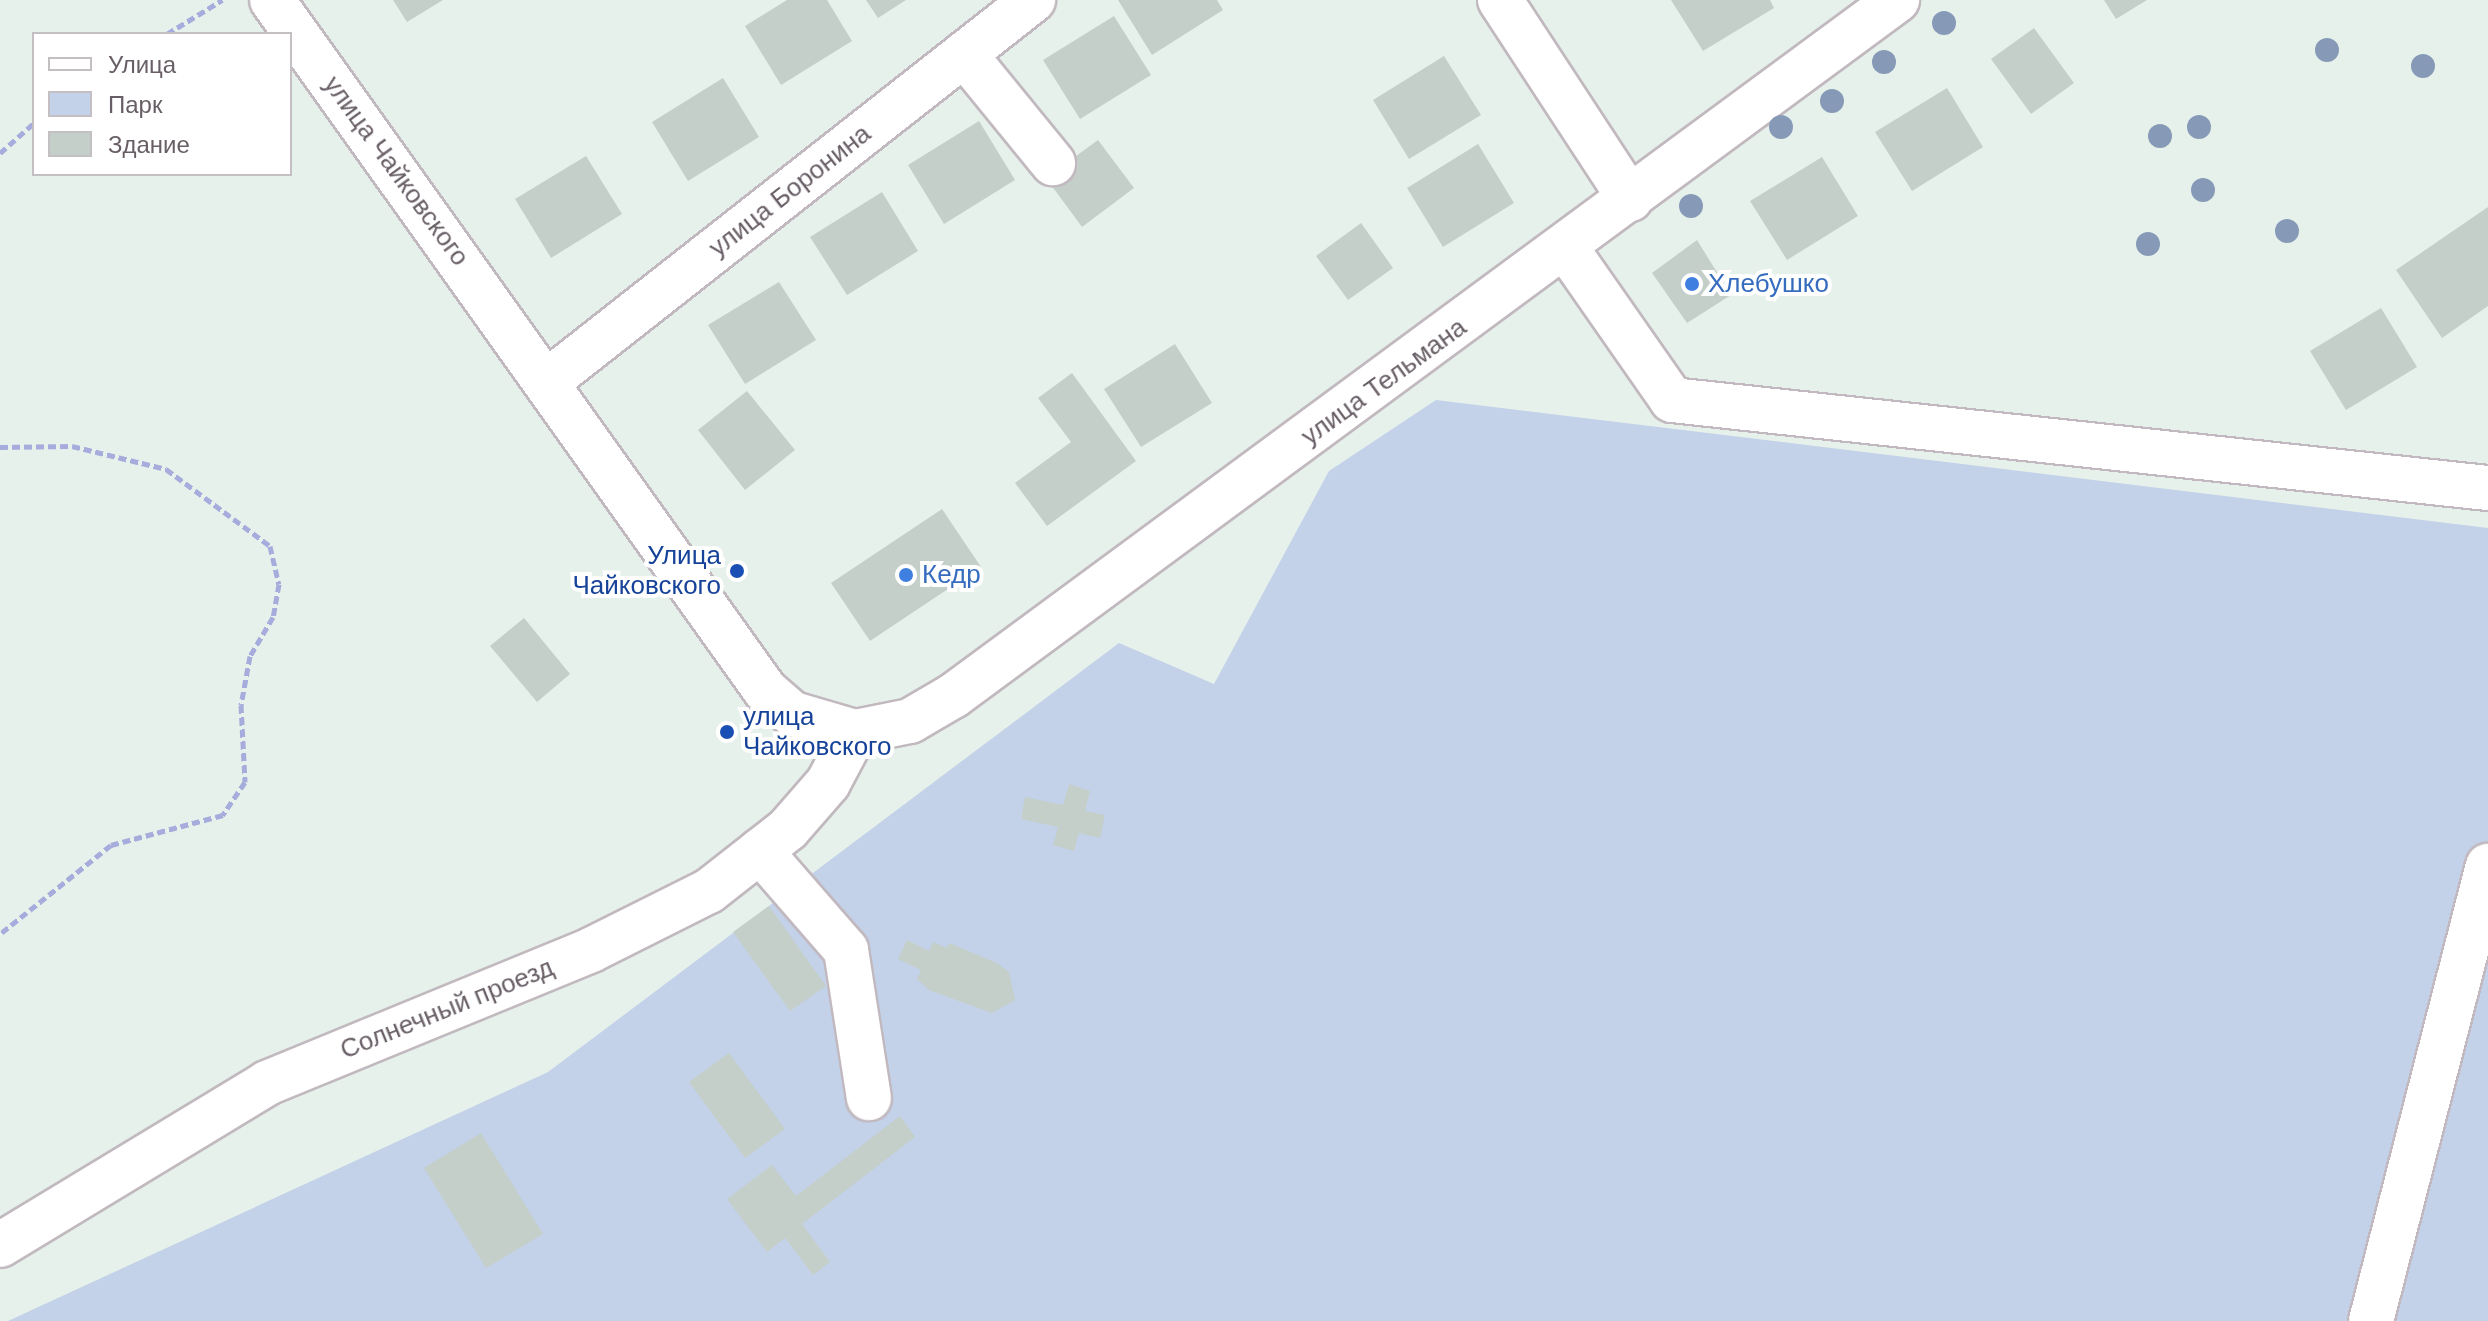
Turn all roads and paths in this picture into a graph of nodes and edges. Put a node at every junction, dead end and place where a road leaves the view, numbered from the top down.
1 (222, 0) edge
2 (272, 0) edge
3 (1033, 0) edge
4 (1500, 0) edge
5 (1897, 0) edge
6 (170, 32) edge
7 (964, 54) junction
8 (32, 125) edge
9 (0, 153) edge
10 (1053, 163) dead end
11 (1630, 199) junction
12 (1566, 248) junction
13 (548, 381) junction
14 (0, 447) edge
15 (2488, 488) edge
16 (855, 732) junction
17 (760, 851) junction
18 (2488, 866) edge
19 (0, 934) edge
20 (869, 1098) dead end
21 (0, 1245) edge
22 (2371, 1321) edge

1 - 6 path
2 - 13 street, улица Чайковского
3 - 7 street, улица Боронина
4 - 11 street
5 - 11 street, улица Тельмана
7 - 10 street
7 - 13 street, улица Боронина
8 - 9 path
11 - 12 street, улица Тельмана
12 - 15 street
12 - 16 street, улица Тельмана
13 - 16 street, улица Чайковского
14 - 19 path
16 - 17 street, Солнечный проезд
17 - 20 street
17 - 21 street, Солнечный проезд
18 - 22 street

